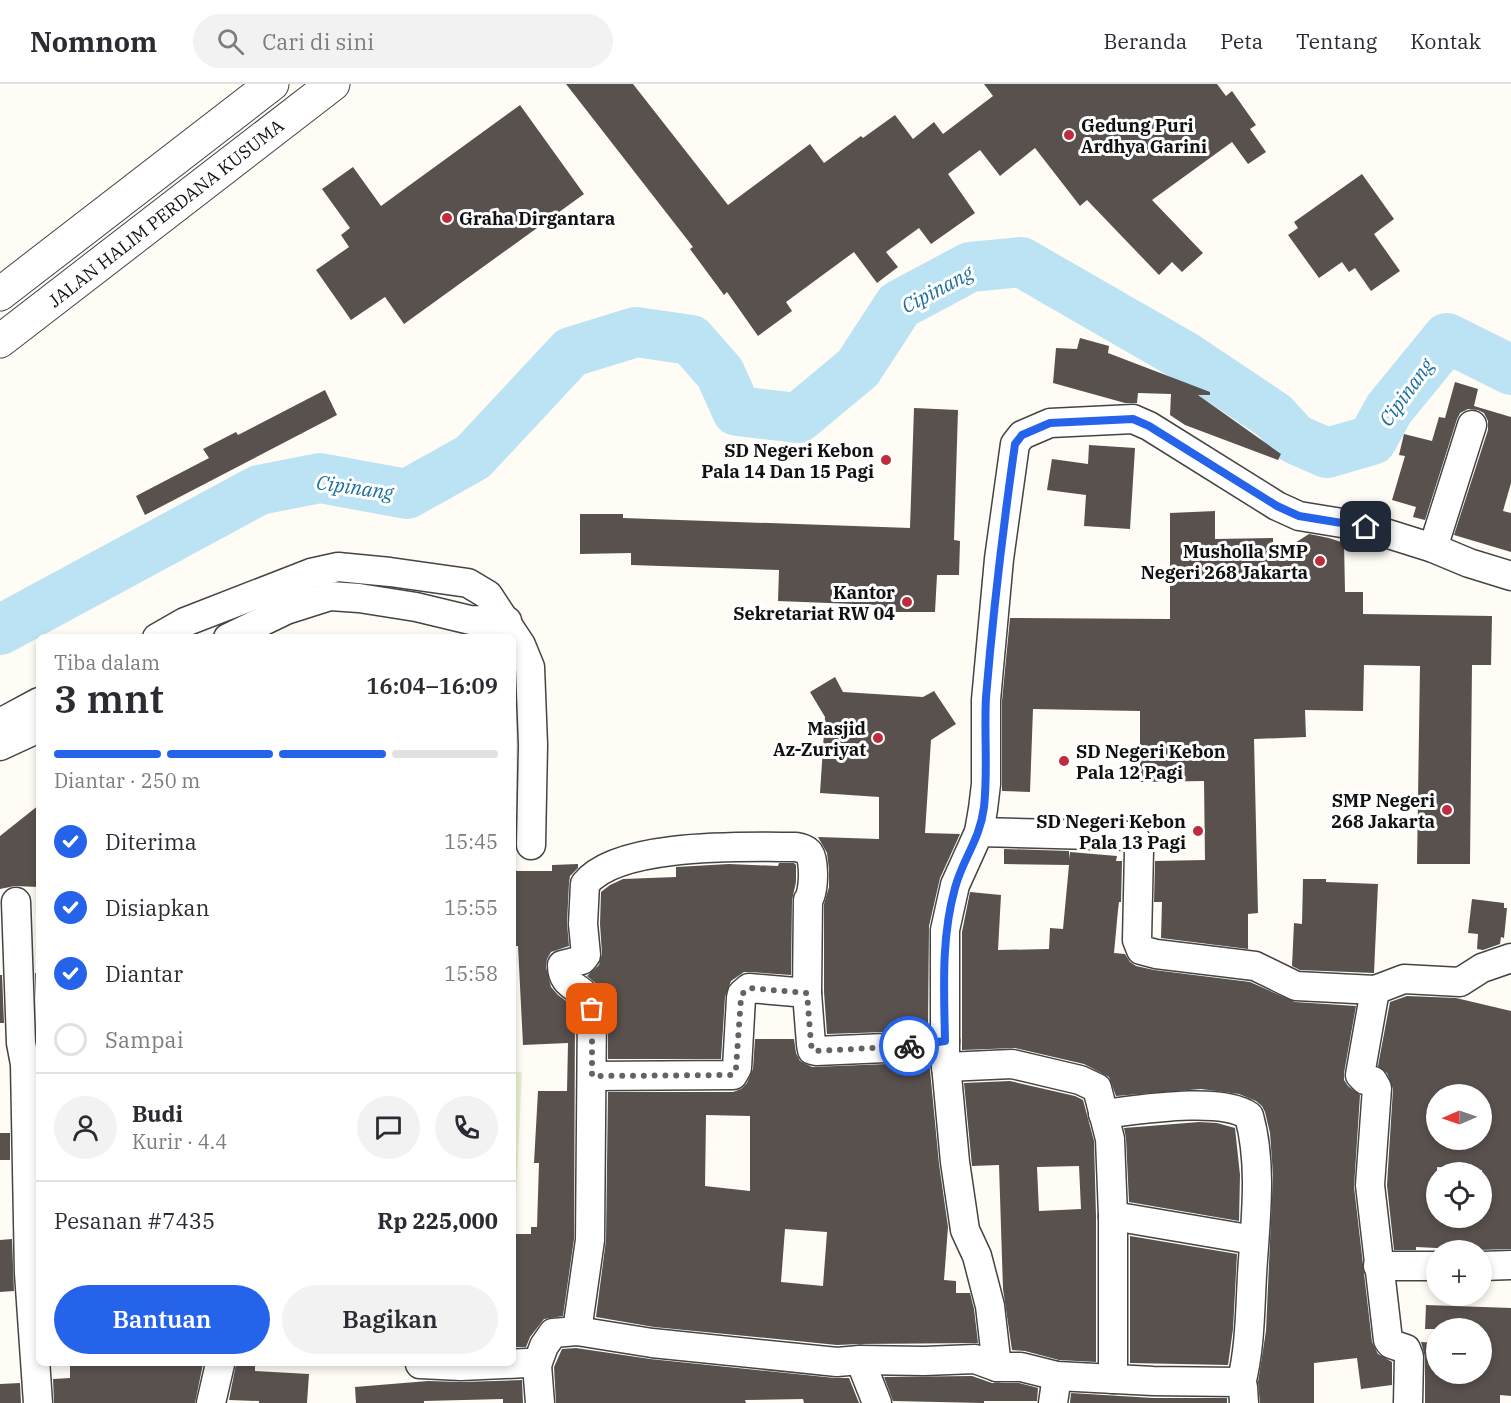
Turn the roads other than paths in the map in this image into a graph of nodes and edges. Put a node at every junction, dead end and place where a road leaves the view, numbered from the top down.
1 (272, 84) edge
2 (333, 84) edge
3 (0, 294) edge
4 (0, 341) edge
5 (1472, 425) dead end
6 (1432, 548) junction
7 (1511, 576) edge
8 (507, 621) junction
9 (164, 634) edge
10 (236, 634) edge
11 (515, 634) edge
12 (516, 636) edge
13 (36, 704) edge
14 (0, 723) edge
15 (36, 729) edge
16 (0, 746) edge
17 (979, 832) junction
18 (531, 845) dead end
19 (16, 902) dead end
20 (1511, 958) edge
21 (29, 986) edge
22 (1376, 990) junction
23 (807, 993) junction
24 (30, 1043) edge
25 (946, 1054) junction
26 (592, 1076) junction
27 (1103, 1114) junction
28 (1113, 1216) junction
29 (34, 1235) edge
30 (1254, 1240) junction
31 (1511, 1265) edge
32 (1378, 1266) junction
33 (1426, 1266) edge
34 (1492, 1266) edge
35 (36, 1319) edge
36 (577, 1331) junction
37 (860, 1360) junction
38 (516, 1364) edge
39 (537, 1365) junction
40 (37, 1366) edge
41 (220, 1366) edge
42 (997, 1367) junction
43 (1113, 1379) junction
44 (1055, 1389) edge
45 (1243, 1394) edge
46 (38, 1403) edge
47 (211, 1403) edge
48 (540, 1403) edge
49 (877, 1403) edge
50 (1408, 1403) edge

1 - 3 street, JALAN HALIM PERDANA KUSUMA
2 - 4 street, JALAN HALIM PERDANA KUSUMA
5 - 6 street
6 - 7 street
6 - 17 street
8 - 9 street
8 - 10 street
8 - 11 street
12 - 18 street
13 - 14 street
15 - 16 street
17 - 22 street
17 - 25 street
19 - 21 street
20 - 22 street
21 - 24 street
22 - 32 street
23 - 25 street
23 - 26 street
23 - 26 street
24 - 29 street
25 - 27 street
25 - 42 street
26 - 36 street
27 - 28 street
27 - 30 street
28 - 30 street
28 - 43 street
29 - 35 street
30 - 45 street
31 - 34 street
32 - 33 street
32 - 50 street
36 - 37 street
36 - 39 street
37 - 42 street
37 - 49 street
38 - 39 street
39 - 48 street
40 - 46 street
41 - 47 street
42 - 44 street
43 - 44 street
43 - 45 street

